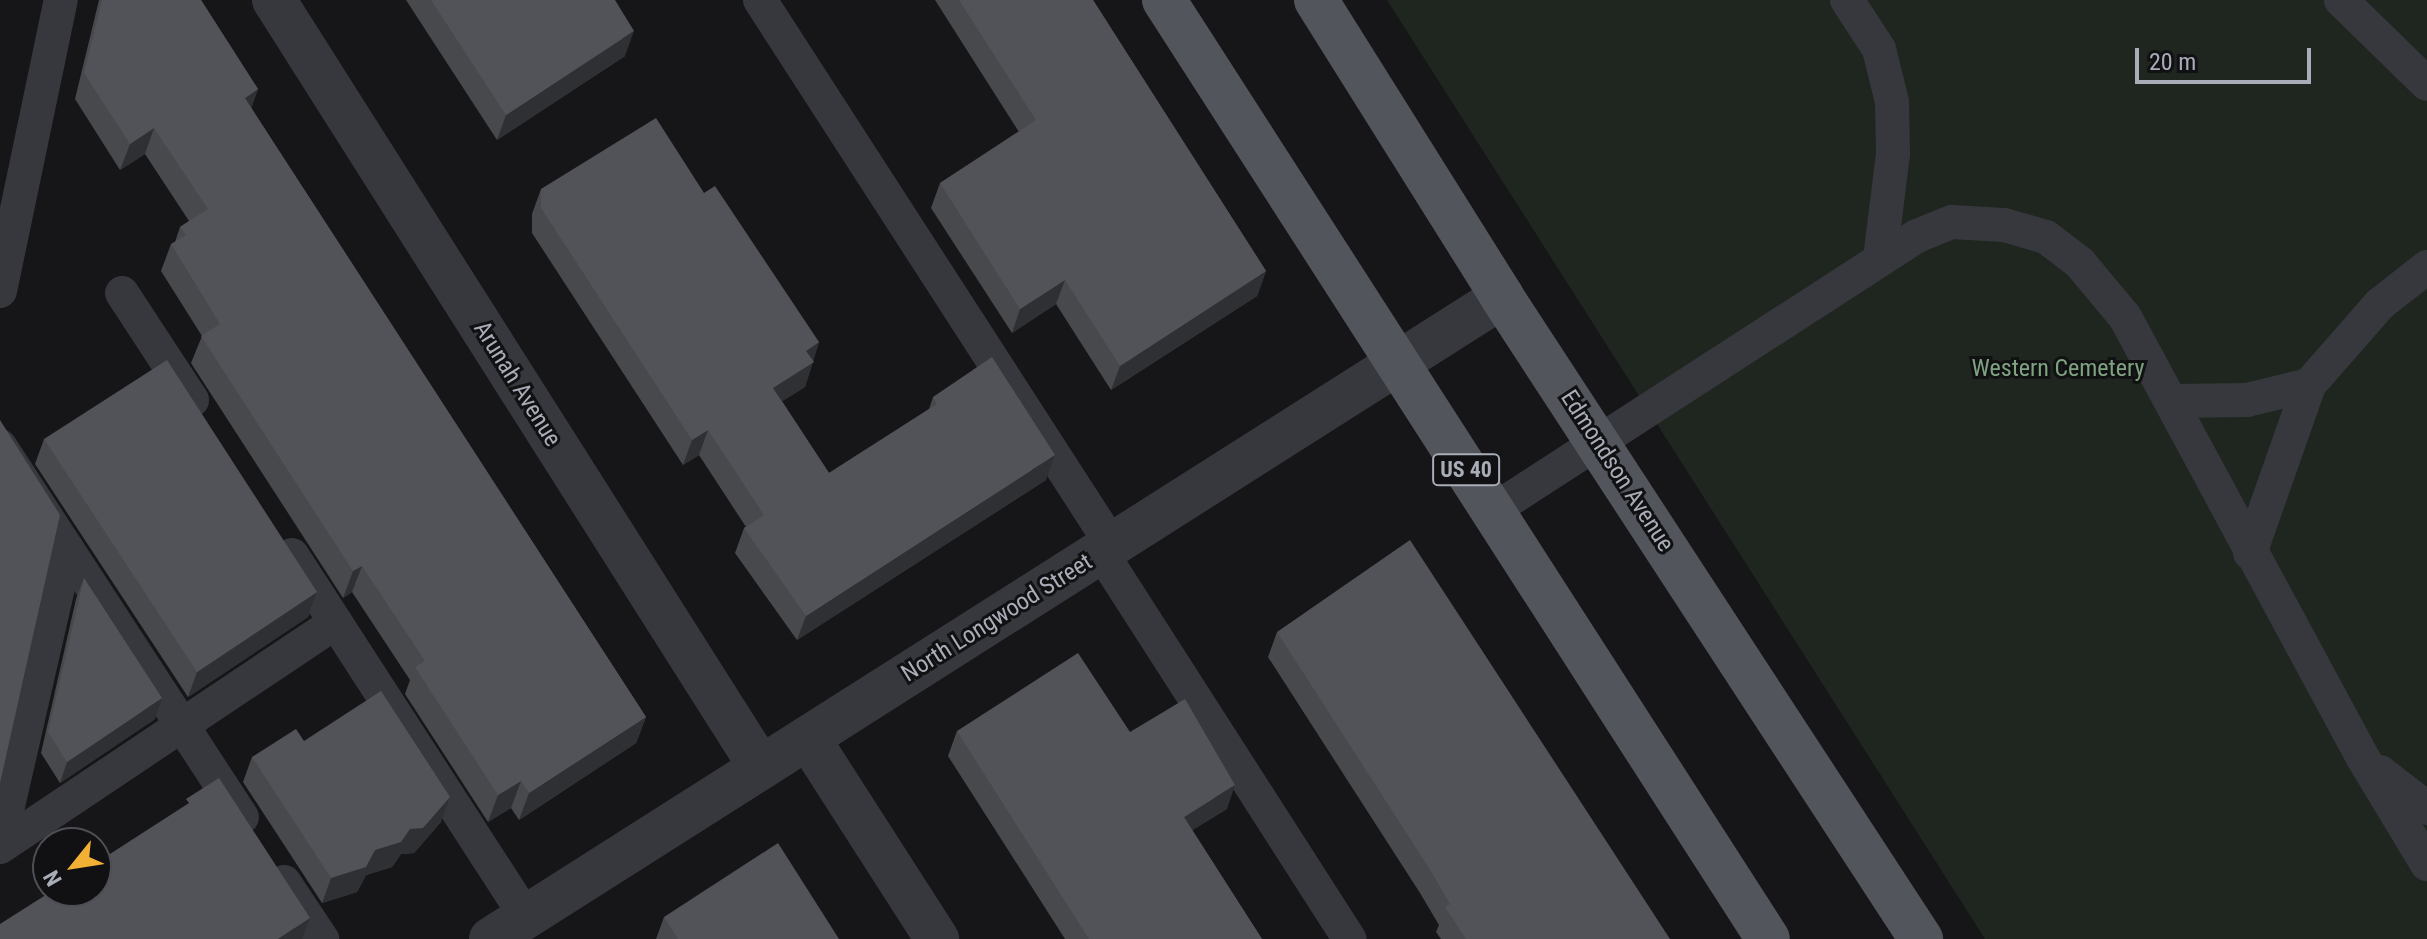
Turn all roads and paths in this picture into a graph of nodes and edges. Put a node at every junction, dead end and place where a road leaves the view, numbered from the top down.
1 (61, 0) edge
2 (274, 0) edge
3 (760, 0) edge
4 (1164, 0) edge
5 (1316, 0) edge
6 (1847, 0) edge
7 (2341, 0) edge
8 (2427, 84) edge
9 (1880, 258) junction
10 (2427, 267) edge
11 (0, 291) edge
12 (122, 293) dead end
13 (1502, 297) junction
14 (1398, 363) junction
15 (2309, 385) junction
16 (2174, 401) junction
17 (208, 425) edge
18 (1599, 442) junction
19 (0, 446) edge
20 (1492, 511) junction
21 (276, 530) edge
22 (67, 549) junction
23 (1107, 549) junction
24 (2250, 553) junction
25 (336, 622) junction
26 (182, 725) junction
27 (808, 738) junction
28 (2363, 758) junction
29 (761, 768) junction
30 (2427, 808) edge
31 (0, 841) edge
32 (0, 847) edge
33 (2427, 864) edge
34 (512, 930) edge
35 (322, 939) edge
36 (937, 939) edge
37 (1349, 939) edge
38 (1768, 939) edge
39 (1921, 939) edge

1 - 11 lane
2 - 29 street, Arunah Avenue
3 - 23 lane
4 - 14 main road, US 40
5 - 13 main road, Edmondson Avenue
6 - 9 lane
7 - 8 lane
9 - 16 lane
9 - 18 lane
10 - 15 lane
12 - 17 lane
13 - 14 street, North Longwood Street
13 - 18 main road, Edmondson Avenue
14 - 20 main road, US 40
14 - 23 street, North Longwood Street
15 - 16 lane
15 - 24 lane
16 - 24 lane
18 - 20 lane
18 - 39 main road, Edmondson Avenue
19 - 22 lane
20 - 38 main road, US 40
21 - 25 lane
22 - 26 lane
22 - 31 lane
23 - 27 street, North Longwood Street
23 - 37 lane
24 - 28 lane
25 - 26 lane
25 - 34 lane
26 - 32 lane
26 - 35 lane
27 - 29 street, North Longwood Street
27 - 36 street
28 - 30 lane
28 - 33 lane
29 - 34 street, North Longwood Street

